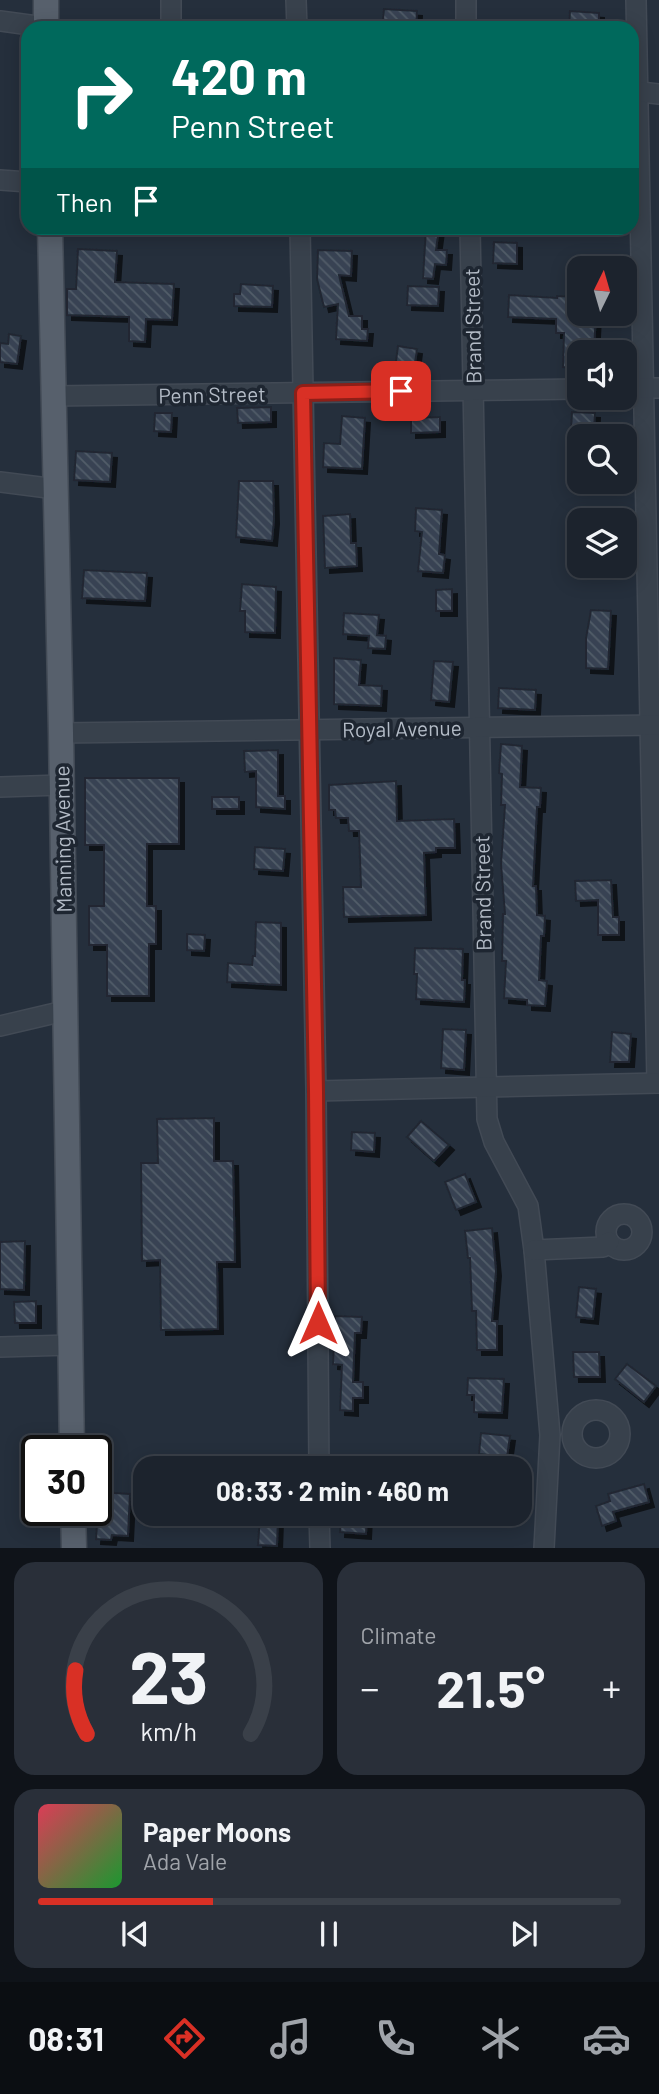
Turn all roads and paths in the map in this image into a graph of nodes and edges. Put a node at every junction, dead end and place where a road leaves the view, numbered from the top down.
1 (46, 0) edge
2 (171, 0) edge
3 (296, 0) edge
4 (466, 0) edge
5 (636, 0) edge
6 (0, 21) edge
7 (48, 21) edge
8 (171, 21) edge
9 (297, 21) edge
10 (466, 21) edge
11 (636, 21) edge
12 (21, 24) edge
13 (639, 92) edge
14 (659, 94) edge
15 (0, 180) edge
16 (21, 182) edge
17 (50, 235) edge
18 (300, 235) edge
19 (470, 235) edge
20 (638, 235) edge
21 (642, 388) edge
22 (567, 389) edge
23 (473, 390) junction
24 (303, 393) junction
25 (54, 396) junction
26 (0, 482) edge
27 (56, 489) junction
28 (654, 725) edge
29 (480, 727) junction
30 (310, 729) junction
31 (61, 733) junction
32 (61, 785) junction
33 (0, 787) edge
34 (64, 1011) junction
35 (0, 1026) edge
36 (658, 1083) edge
37 (485, 1087) junction
38 (316, 1091) junction
39 (609, 1242) dead end
40 (534, 1250) junction
41 (70, 1345) junction
42 (0, 1347) edge
43 (571, 1434) dead end
44 (72, 1435) edge
45 (550, 1435) junction
46 (319, 1456) edge
47 (73, 1526) edge
48 (319, 1526) edge
49 (74, 1548) edge
50 (320, 1548) edge
51 (544, 1548) edge

1 - 7 main road
2 - 8 street
3 - 9 street
4 - 10 street
5 - 11 street
6 - 12 street
13 - 14 street
15 - 16 street
17 - 25 main road, Manning Avenue
18 - 24 street
19 - 23 street, Brand Street
20 - 21 street
21 - 28 street
22 - 23 street, Penn Street
23 - 24 street, Penn Street
23 - 29 street, Brand Street
24 - 25 street, Penn Street
24 - 30 street
25 - 27 main road, Manning Avenue
26 - 27 street
27 - 31 main road, Manning Avenue
28 - 29 street, Royal Avenue
28 - 36 street
29 - 30 street, Royal Avenue
29 - 37 street, Brand Street
30 - 31 street, Royal Avenue
30 - 38 street
31 - 32 main road, Manning Avenue
32 - 33 street
32 - 34 main road, Manning Avenue
34 - 35 street
34 - 41 main road, Manning Avenue
36 - 37 street
37 - 38 street
37 - 40 street, Brand Street
38 - 46 street
39 - 40 street
40 - 45 street, Brand Street
41 - 42 street
41 - 44 main road, Manning Avenue
43 - 45 street
45 - 51 street, Brand Street
47 - 49 main road
48 - 50 street

